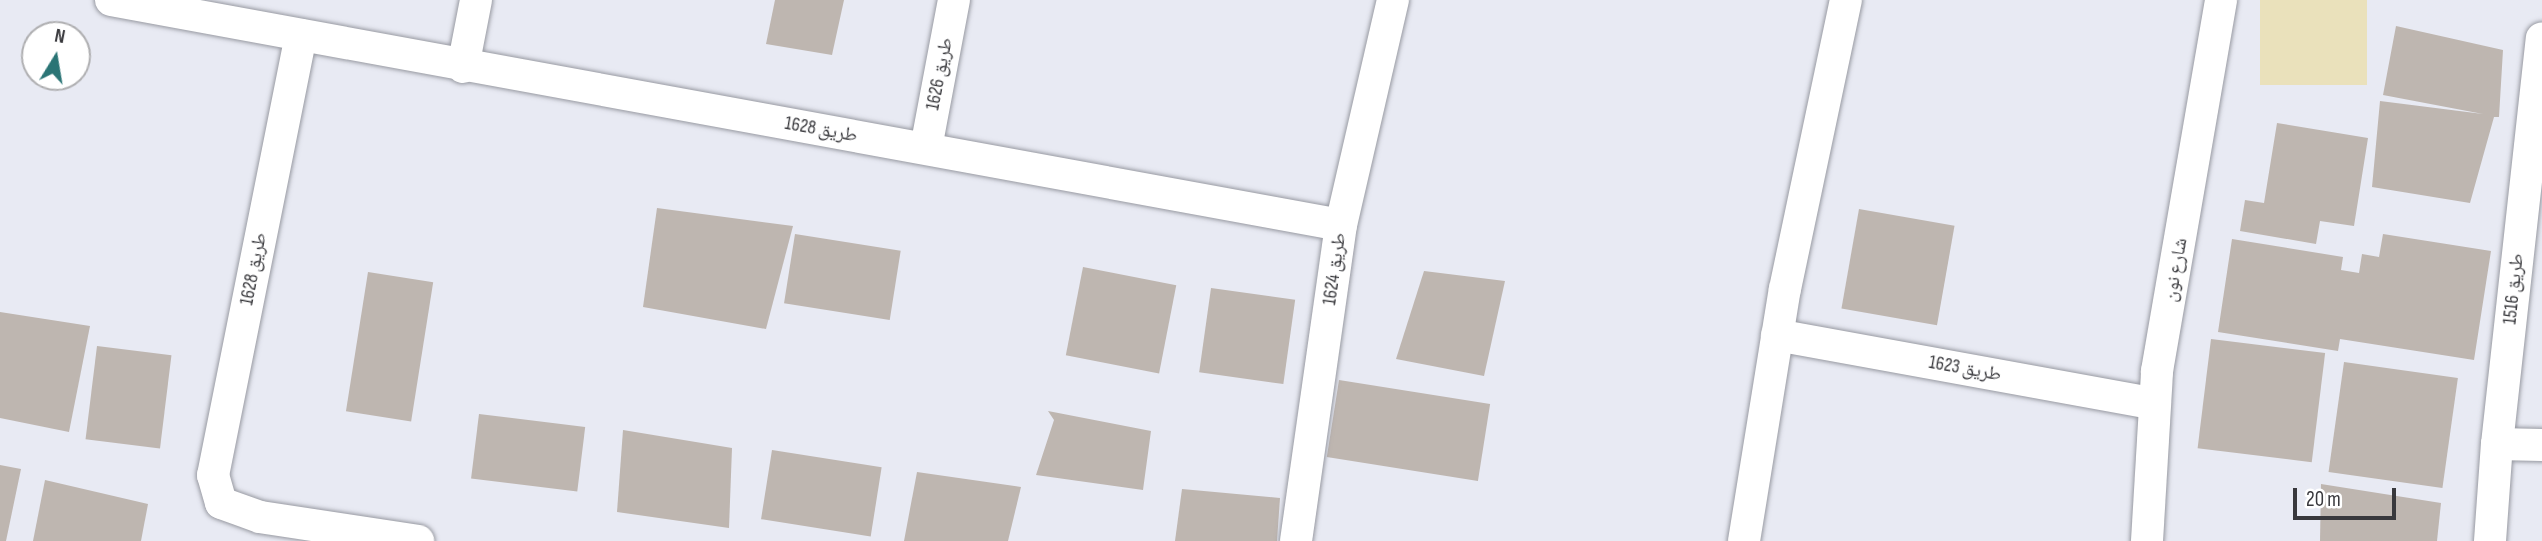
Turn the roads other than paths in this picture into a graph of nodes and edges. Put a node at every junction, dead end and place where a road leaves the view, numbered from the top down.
1 (111, 0) edge
2 (476, 0) edge
3 (954, 0) edge
4 (1393, 0) edge
5 (1846, 0) edge
6 (2221, 0) edge
7 (302, 34) junction
8 (2542, 38) edge
9 (463, 66) junction
10 (926, 148) junction
11 (1341, 225) junction
12 (1777, 335) junction
13 (2153, 403) junction
14 (2497, 444) junction
15 (2542, 445) edge
16 (418, 541) edge
17 (1296, 541) edge
18 (1744, 541) edge
19 (2147, 541) edge
20 (2490, 541) edge

1 - 7 street, طريق 1628
2 - 9 street
3 - 10 street, طريق 1626
4 - 11 street, طريق 1624
5 - 12 street
6 - 13 street, شارع نون
7 - 9 street, طريق 1628
7 - 16 street, طريق 1628
8 - 14 street, طريق 1516
9 - 10 street, طريق 1628
10 - 11 street, طريق 1628
11 - 17 street, طريق 1624
12 - 13 street, طريق 1623
12 - 18 street
13 - 19 street, شارع نون
14 - 15 street
14 - 20 street, طريق 1516

